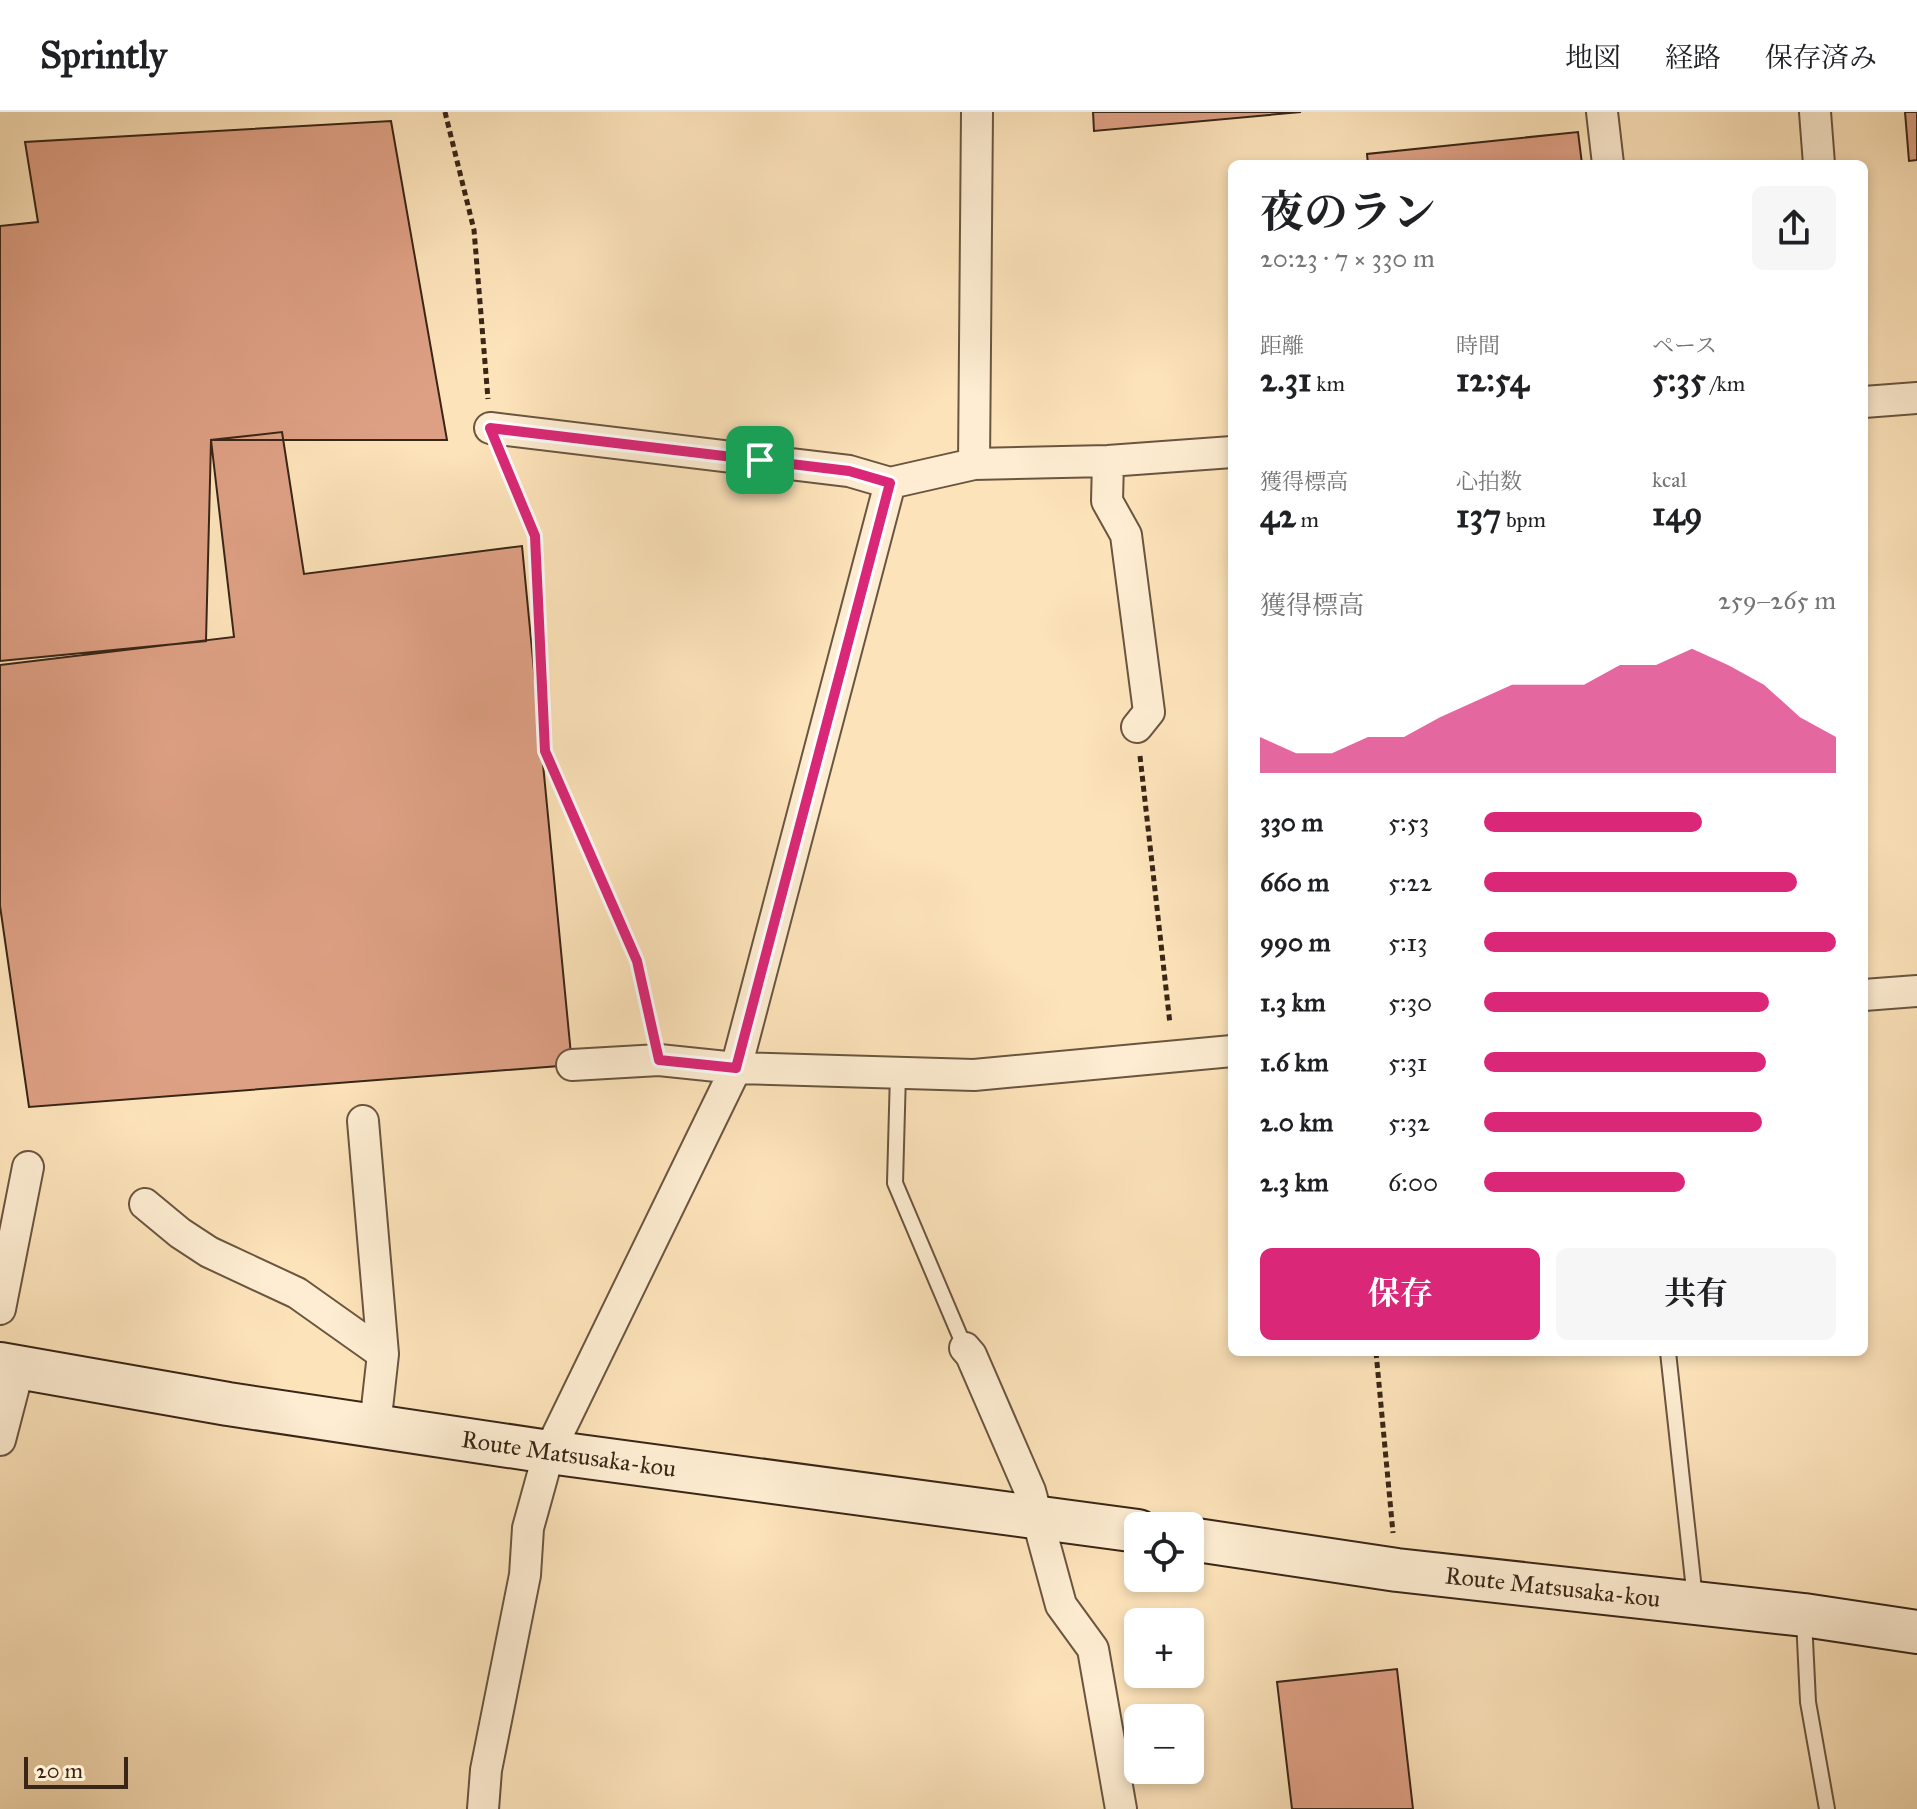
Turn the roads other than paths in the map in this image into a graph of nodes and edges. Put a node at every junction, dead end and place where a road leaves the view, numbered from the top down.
1 (977, 112) edge
2 (1602, 112) edge
3 (1815, 112) edge
4 (1608, 160) edge
5 (1819, 160) edge
6 (1917, 398) edge
7 (1868, 402) edge
8 (490, 428) road end
9 (1228, 452) edge
10 (1108, 461) junction
11 (974, 464) junction
12 (890, 483) junction
13 (1137, 727) road end
14 (1917, 991) edge
15 (1868, 995) edge
16 (1228, 1051) edge
17 (572, 1065) dead end
18 (736, 1068) junction
19 (898, 1073) junction
20 (363, 1121) dead end
21 (28, 1167) dead end
22 (145, 1204) dead end
23 (0, 1309) edge
24 (965, 1348) joint
25 (383, 1354) junction
26 (1668, 1356) edge
27 (9, 1366) edge
28 (375, 1426) junction
29 (0, 1440) edge
30 (549, 1452) junction
31 (1038, 1516) junction
32 (1124, 1529) edge
33 (1204, 1541) edge
34 (1695, 1603) junction
35 (1804, 1615) junction
36 (1917, 1632) edge
37 (484, 1809) edge
38 (1121, 1809) edge
39 (1827, 1809) edge

1 - 11 street
2 - 4 street
3 - 5 street
6 - 7 street
8 - 12 street
9 - 10 street
10 - 11 street
10 - 13 street
11 - 12 street
12 - 18 street
14 - 15 street
16 - 19 street
17 - 18 street
18 - 19 street
18 - 30 street
19 - 24 lane
20 - 25 street
21 - 23 street
22 - 25 street
24 - 31 street
25 - 28 street
26 - 34 lane
27 - 28 main road, Route Matsusaka-kou
27 - 29 street
28 - 30 main road, Route Matsusaka-kou
30 - 31 main road, Route Matsusaka-kou
30 - 37 street
31 - 32 main road, Route Matsusaka-kou
31 - 38 street
33 - 34 main road, Route Matsusaka-kou
34 - 35 main road, Route Matsusaka-kou
35 - 36 main road, Route Matsusaka-kou
35 - 39 lane

